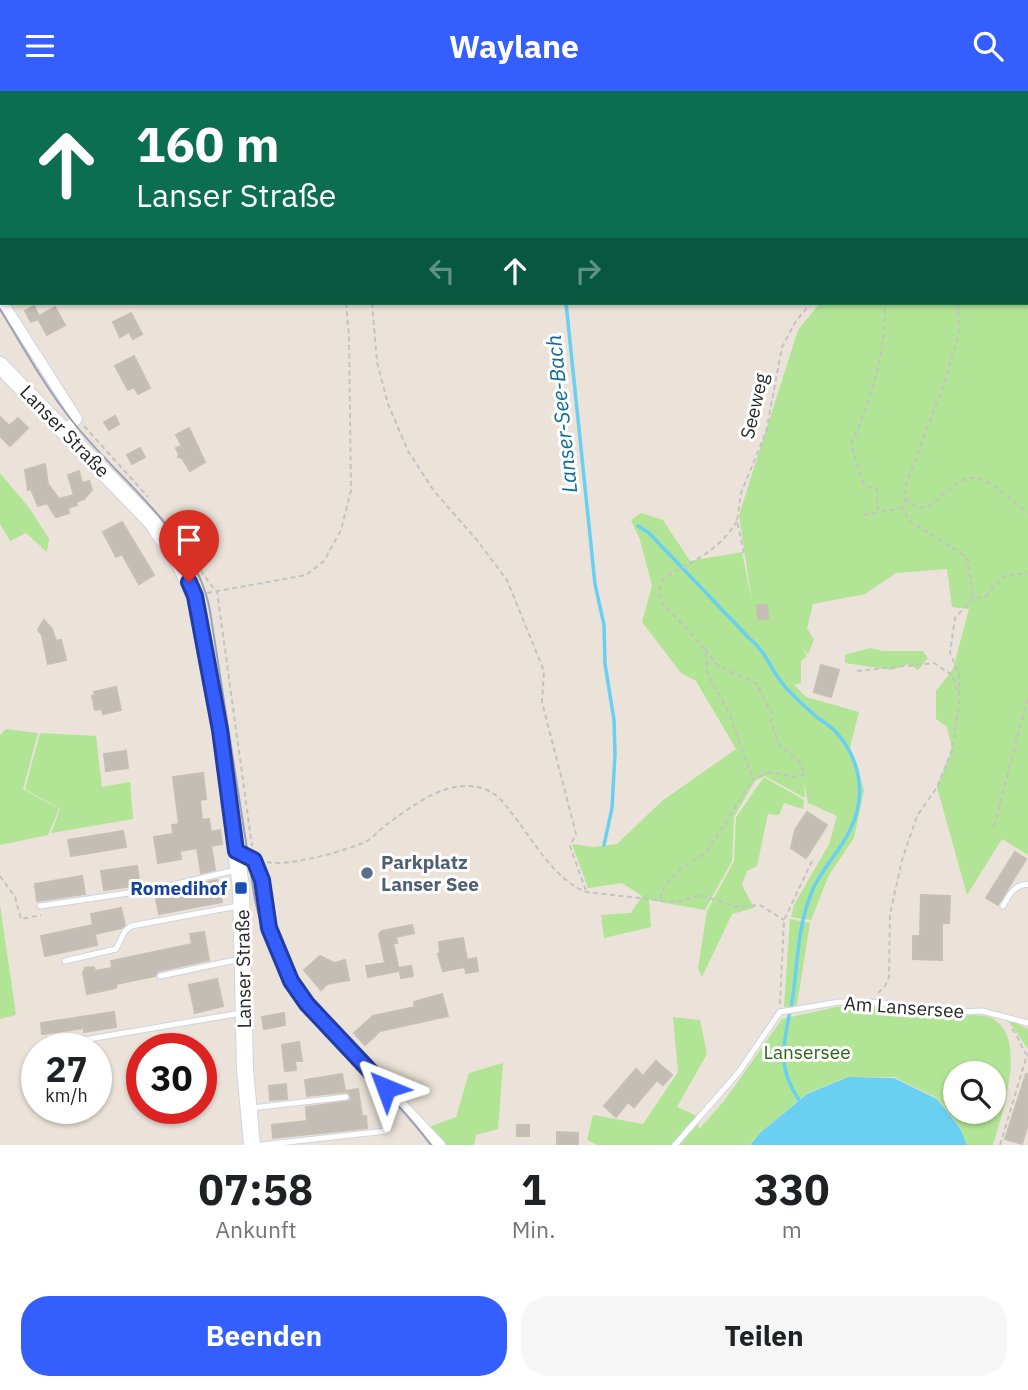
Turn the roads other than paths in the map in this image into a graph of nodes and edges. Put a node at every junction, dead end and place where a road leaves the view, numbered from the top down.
1 (5, 305) edge
2 (0, 365) edge
3 (65, 430) junction
4 (236, 851) junction
5 (239, 869) junction
6 (1028, 884) edge
7 (242, 905) junction
8 (40, 906) dead end
9 (1003, 906) dead end
10 (243, 958) junction
11 (65, 961) dead end
12 (160, 976) dead end
13 (244, 1012) junction
14 (1028, 1023) edge
15 (112, 1035) edge
16 (346, 1097) dead end
17 (247, 1108) junction
18 (386, 1131) dead end
19 (252, 1145) edge
20 (261, 1145) edge
21 (440, 1145) edge
22 (675, 1145) edge

1 - 3 street
2 - 3 main road, Lanser Straße
3 - 4 main road, Lanser Straße
4 - 5 main road, Lanser Straße
4 - 21 street
5 - 7 main road, Lanser Straße
5 - 8 lane
6 - 9 lane
7 - 10 main road, Lanser Straße
7 - 11 lane
10 - 12 lane
10 - 13 main road, Lanser Straße
13 - 15 lane
13 - 17 main road, Lanser Straße
14 - 22 lane, Am Lansersee
16 - 17 lane
17 - 19 main road, Lanser Straße
18 - 20 lane

